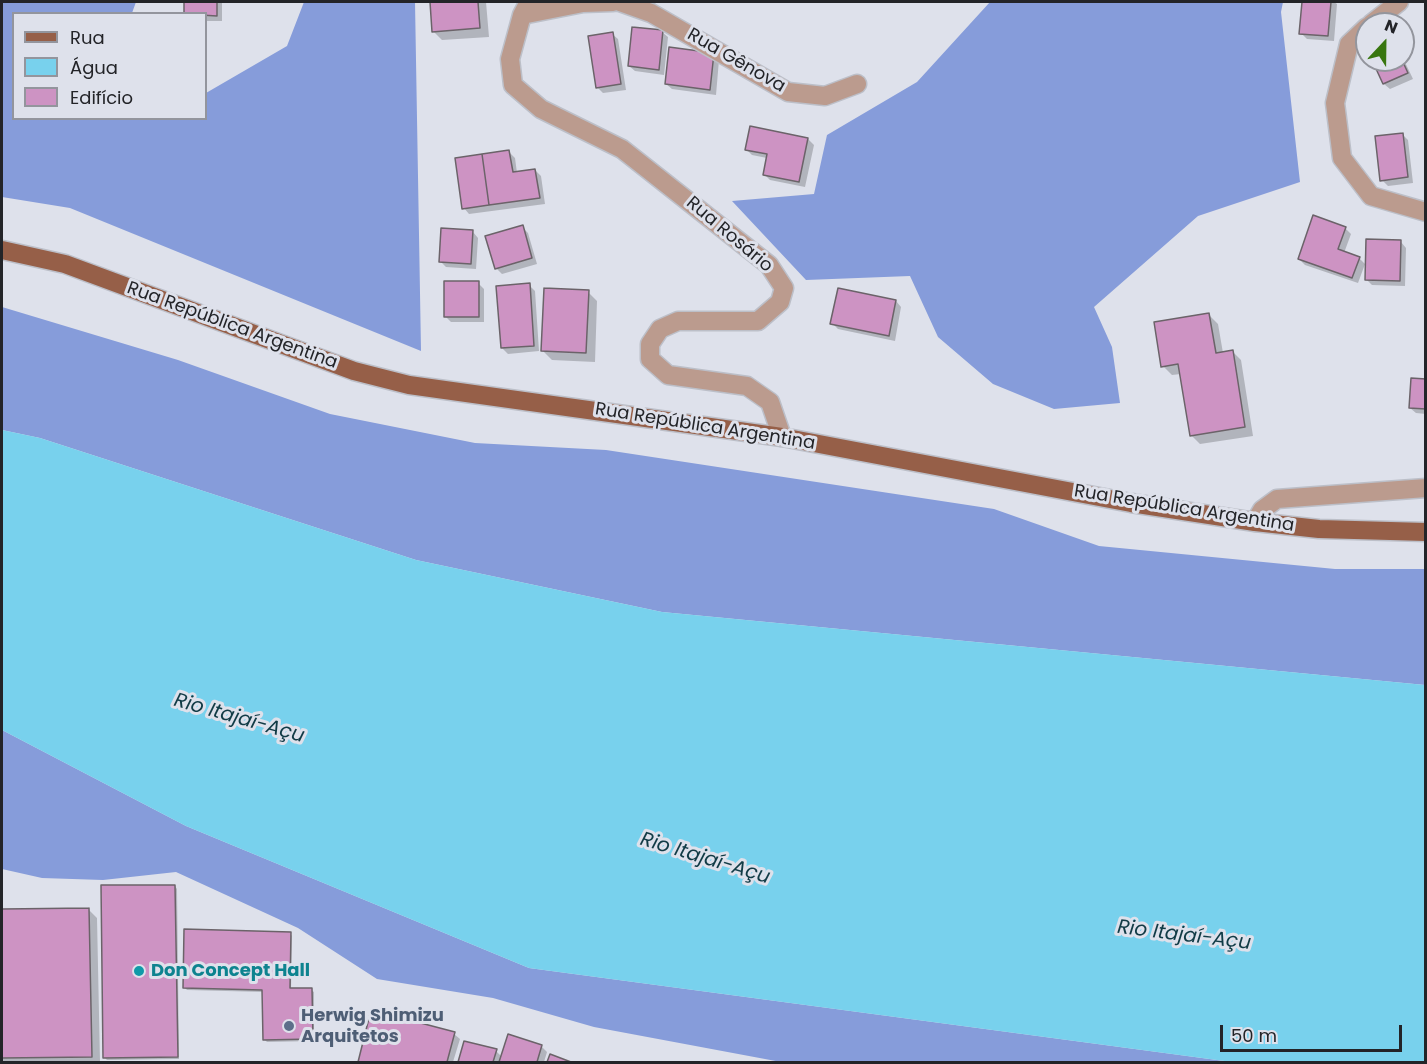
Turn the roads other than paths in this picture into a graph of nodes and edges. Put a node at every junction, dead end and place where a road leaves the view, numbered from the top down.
1 (613, 2) edge
2 (620, 2) edge
3 (1399, 2) edge
4 (525, 8) edge
5 (1386, 12) edge
6 (1355, 38) edge
7 (857, 84) dead end
8 (1425, 212) edge
9 (2, 250) edge
10 (782, 437) junction
11 (1425, 488) edge
12 (1254, 522) junction
13 (1425, 532) edge

1 - 4 street
2 - 7 street, Rua Gênova
3 - 5 street
4 - 10 street, Rua Rosário
6 - 8 street
9 - 10 main road, Rua República Argentina
10 - 12 main road, Rua República Argentina
11 - 12 street
12 - 13 main road, Rua República Argentina

